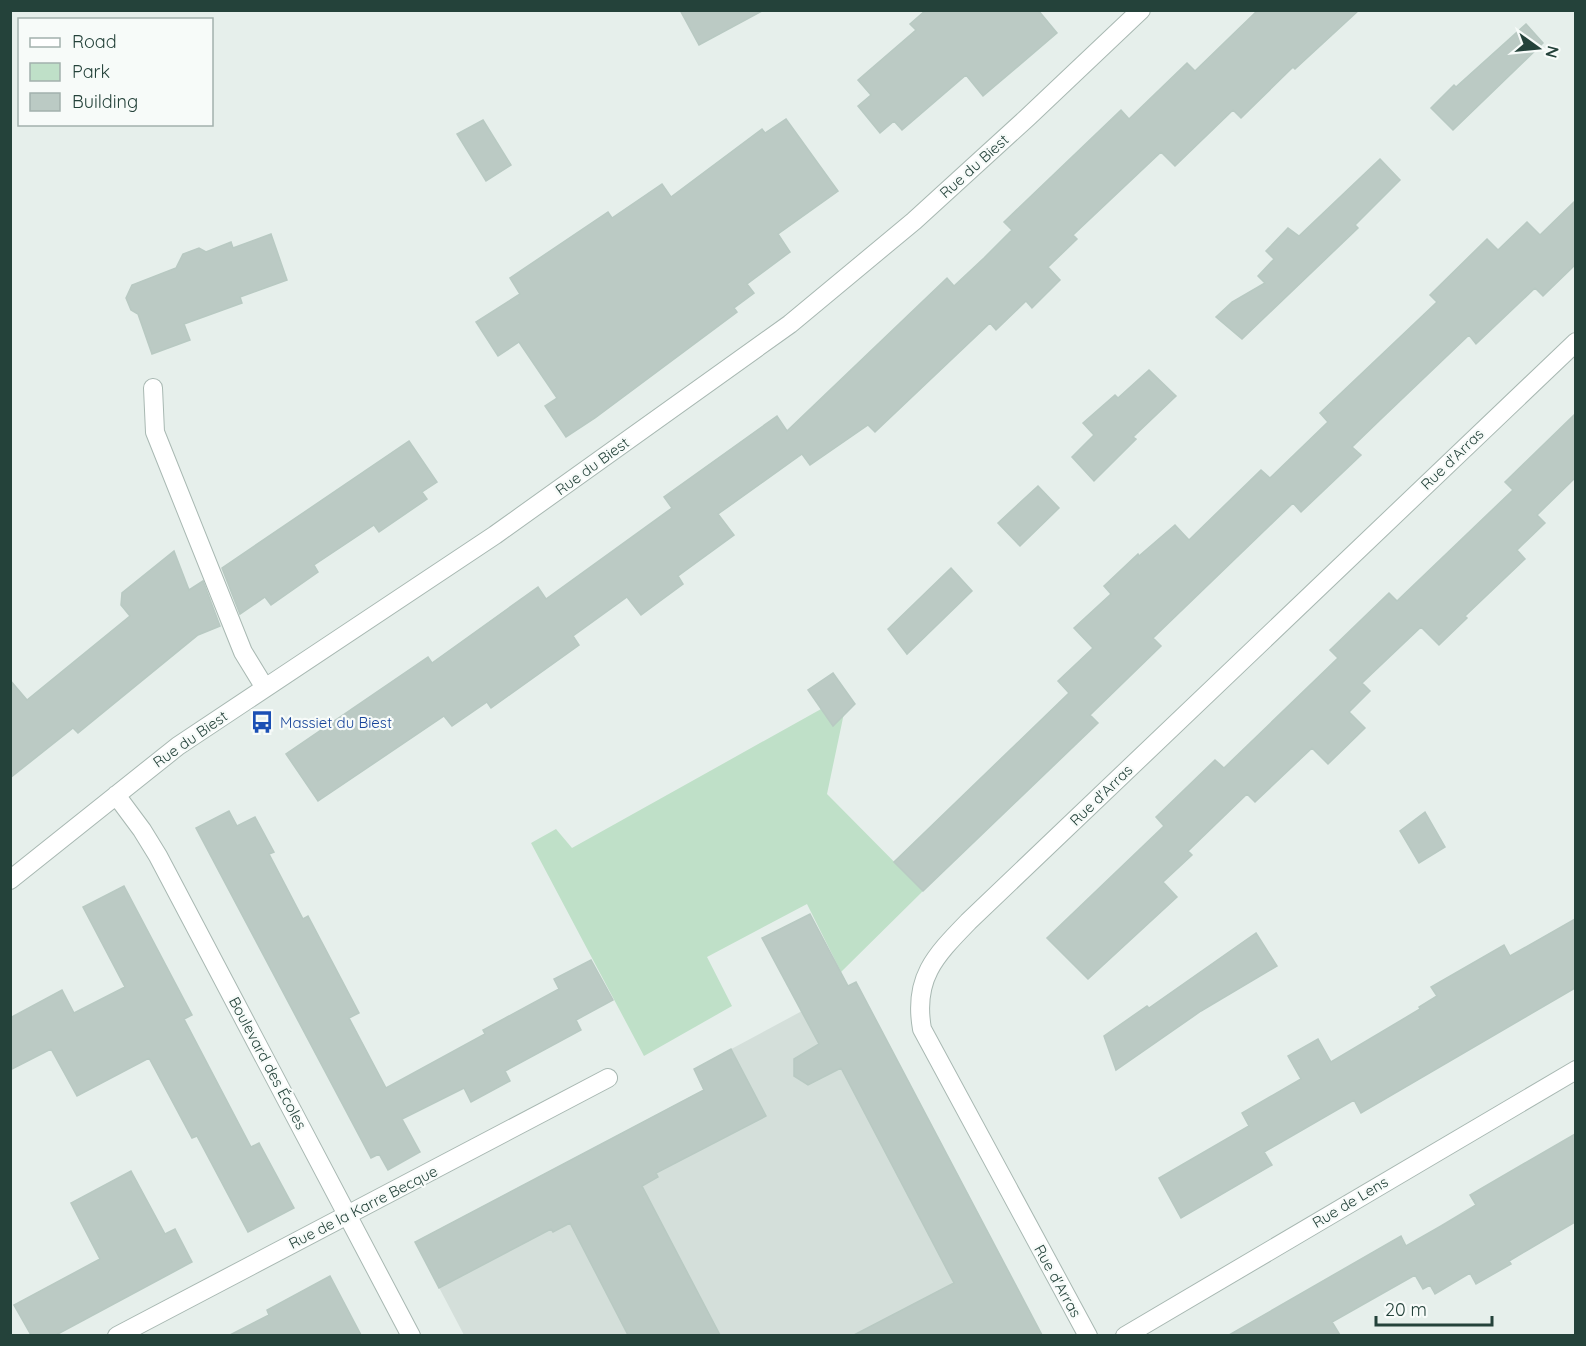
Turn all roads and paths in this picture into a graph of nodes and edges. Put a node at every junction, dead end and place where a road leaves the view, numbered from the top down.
1 (1141, 10) edge
2 (1575, 342) edge
3 (153, 388) dead end
4 (265, 688) junction
5 (116, 795) junction
6 (10, 880) edge
7 (1575, 1070) edge
8 (608, 1078) dead end
9 (348, 1215) junction
10 (144, 1329) edge
11 (1133, 1334) edge
12 (117, 1335) edge
13 (411, 1335) edge
14 (1088, 1335) edge

1 - 4 street, Rue du Biest
2 - 14 street, Rue d'Arras
3 - 4 street
4 - 5 street, Rue du Biest
5 - 6 street, Rue du Biest
5 - 9 street, Boulevard des Écoles
7 - 11 street, Rue de Lens
8 - 9 street, Rue de la Karre Becque
9 - 10 street, Rue de la Karre Becque
9 - 13 street, Boulevard des Écoles
10 - 12 street, Rue de la Karre Becque

